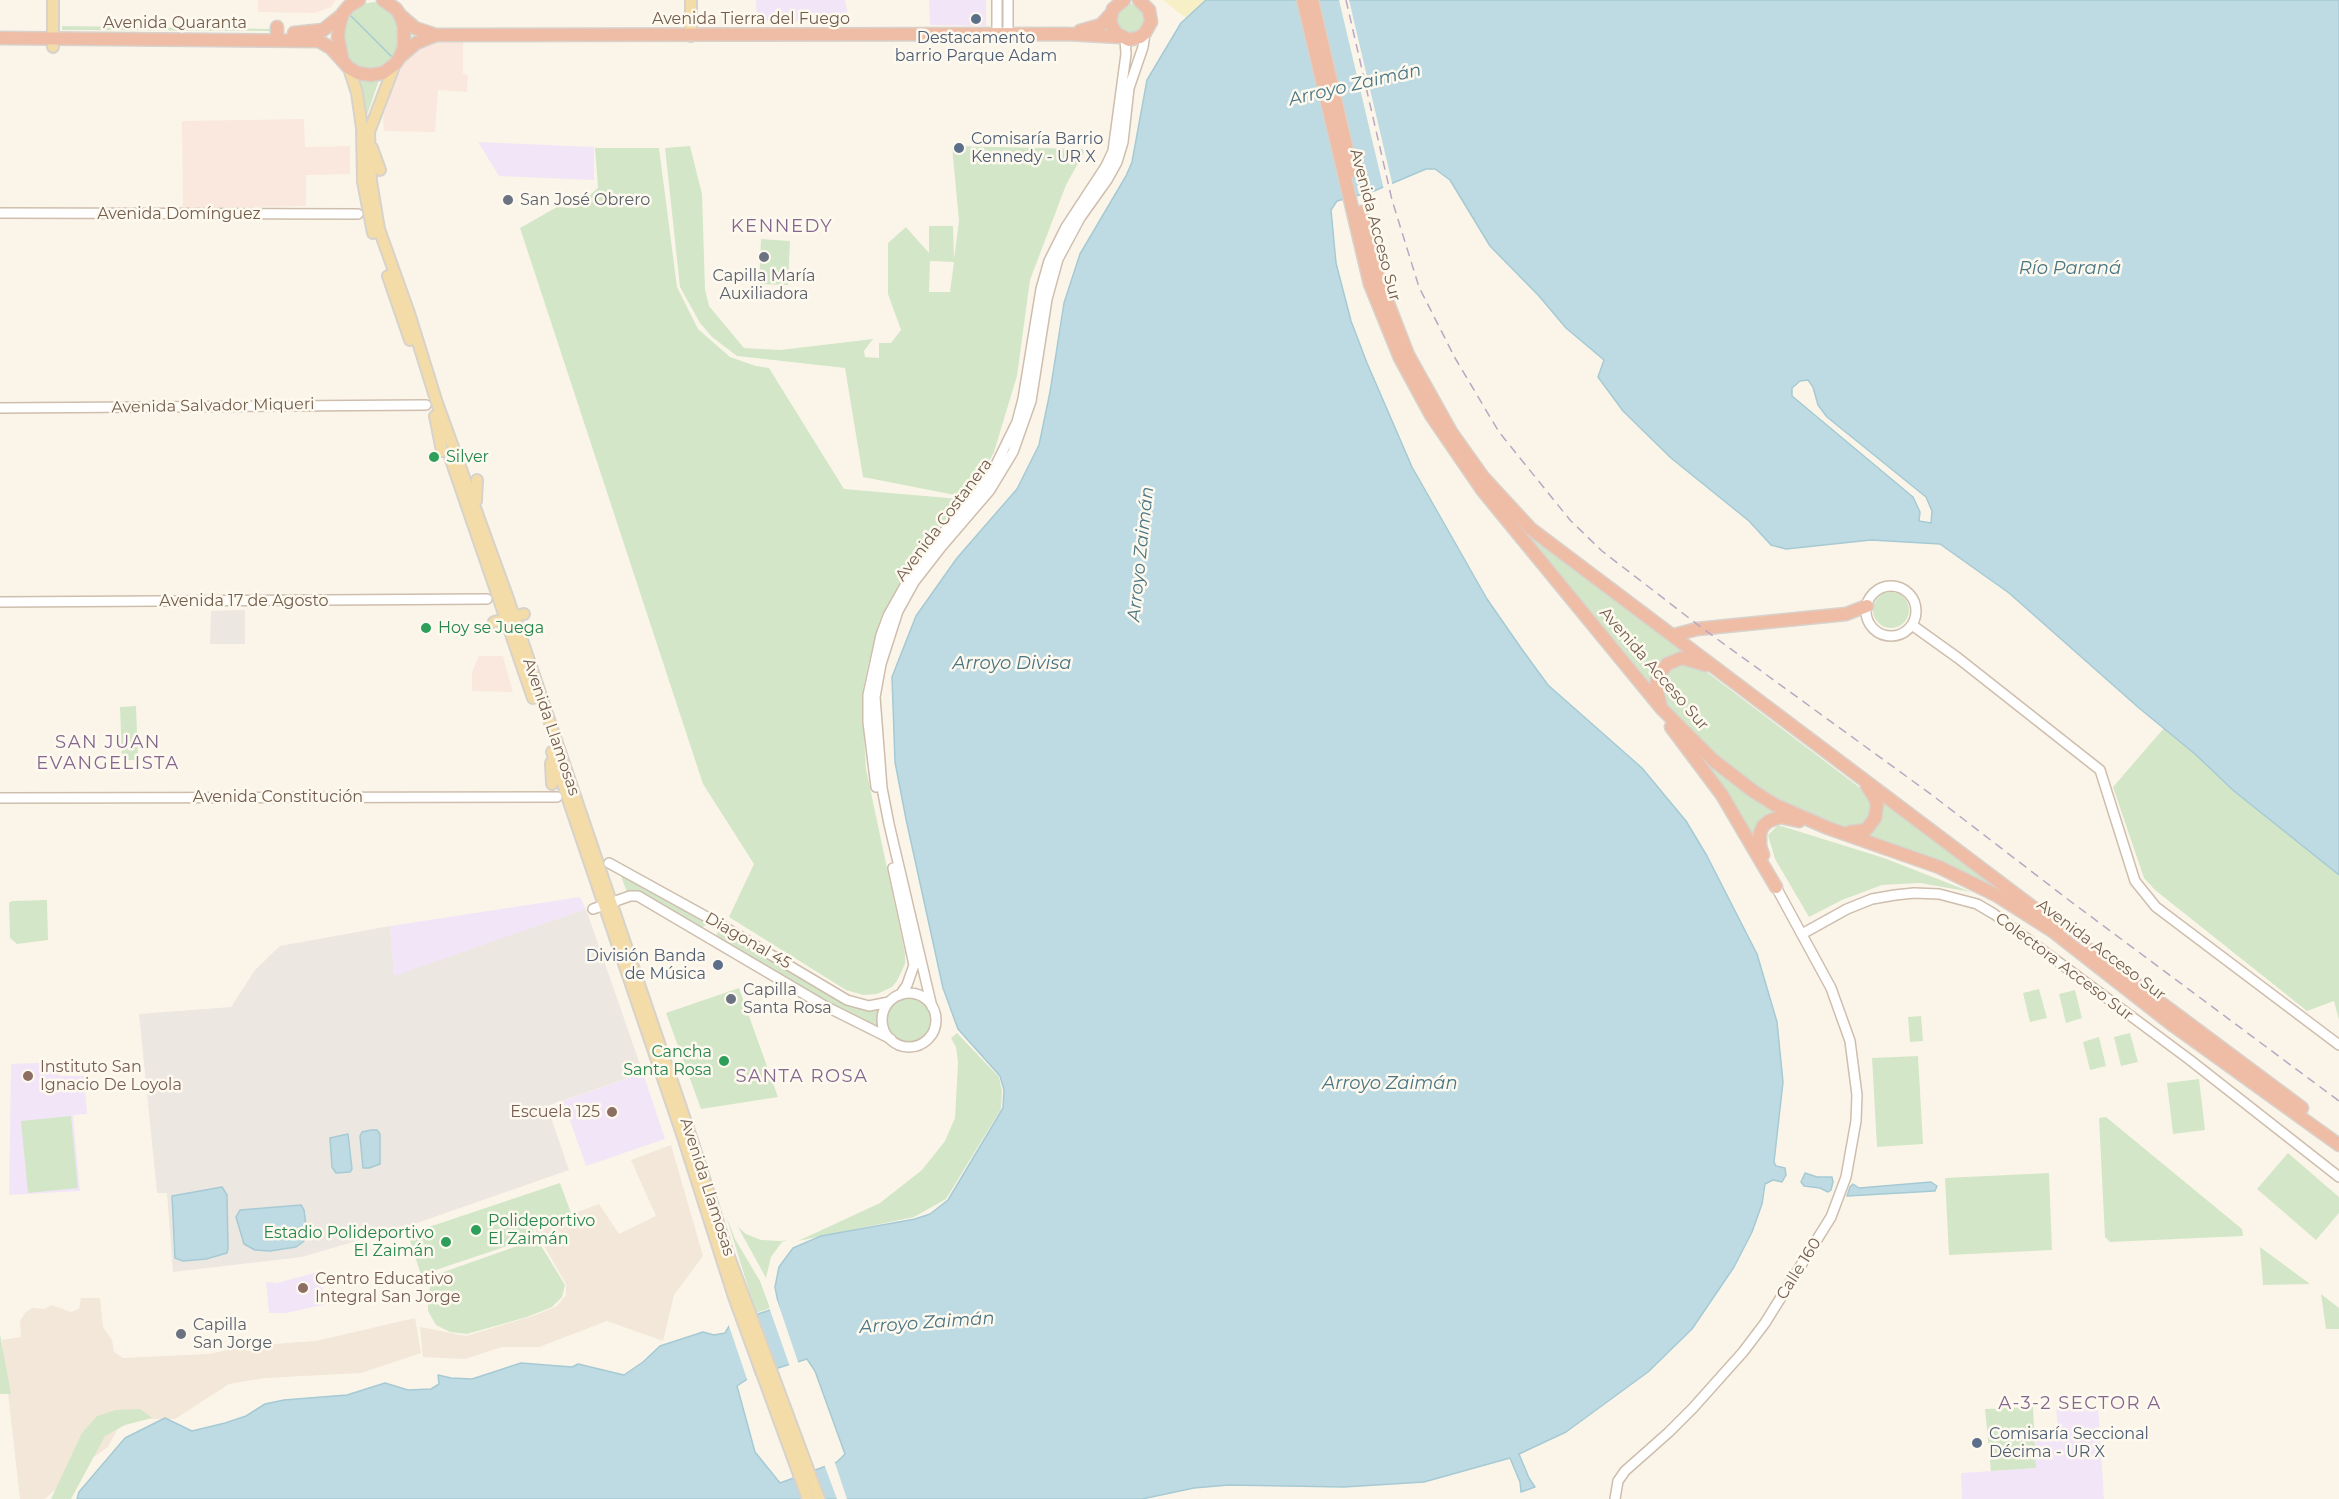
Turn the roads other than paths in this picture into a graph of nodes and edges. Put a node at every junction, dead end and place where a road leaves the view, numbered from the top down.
1 (53, 0) edge
2 (383, 0) edge
3 (691, 0) edge
4 (997, 0) edge
5 (1008, 0) edge
6 (1124, 0) edge
7 (1139, 0) edge
8 (1303, 0) edge
9 (1312, 0) edge
10 (350, 5) edge
11 (396, 8) edge
12 (1111, 8) edge
13 (0, 31) edge
14 (1145, 33) junction
15 (1067, 34) junction
16 (53, 35) junction
17 (436, 35) junction
18 (1002, 35) junction
19 (691, 36) junction
20 (0, 38) edge
21 (1123, 38) junction
22 (397, 61) junction
23 (346, 64) junction
24 (370, 143) junction
25 (380, 170) dead end
26 (1355, 203) junction
27 (0, 213) edge
28 (358, 214) dead end
29 (396, 285) junction
30 (426, 405) dead end
31 (0, 408) edge
32 (435, 416) junction
33 (442, 451) dead end
34 (477, 480) dead end
35 (476, 507) junction
36 (487, 599) dead end
37 (0, 602) edge
38 (1867, 606) junction
39 (514, 616) junction
40 (494, 622) dead end
41 (1912, 625) junction
42 (1674, 635) junction
43 (1693, 649) junction
44 (1698, 661) junction
45 (1624, 663) junction
46 (1720, 671) junction
47 (1662, 709) junction
48 (1673, 729) junction
49 (551, 751) junction
50 (1854, 772) junction
51 (552, 784) dead end
52 (1872, 792) junction
53 (557, 796) dead end
54 (0, 798) edge
55 (1832, 829) junction
56 (609, 863) dead end
57 (1776, 887) junction
58 (607, 904) junction
59 (1802, 934) junction
60 (900, 994) junction
61 (889, 1002) junction
62 (932, 1007) junction
63 (891, 1039) junction
64 (2339, 1045) edge
65 (687, 1135) junction
66 (2339, 1135) edge
67 (2339, 1145) edge
68 (2339, 1177) edge
69 (746, 1313) junction
70 (802, 1466) junction
71 (808, 1499) edge
72 (819, 1499) edge
73 (1615, 1499) edge

1 - 16 main road
2 - 11 highway, Avenida Tierra del Fuego
3 - 19 main road
4 - 18 main road
5 - 18 main road
6 - 12 highway, Avenida Tierra del Fuego
7 - 14 highway
8 - 26 highway, Avenida Acceso Sur
9 - 26 highway, Avenida Acceso Sur
10 - 16 highway, Avenida Quaranta
10 - 23 highway
11 - 17 highway, Avenida Tierra del Fuego
11 - 22 highway
12 - 15 highway, Avenida Tierra del Fuego
12 - 21 highway
13 - 16 highway, Avenida Quaranta
14 - 21 highway, Avenida Tierra del Fuego
14 - 62 main road, Avenida Costanera
15 - 18 highway, Avenida Tierra del Fuego
15 - 21 highway, Avenida Tierra del Fuego
16 - 20 highway, Avenida Quaranta
16 - 23 highway, Avenida Quaranta
17 - 19 highway, Avenida Tierra del Fuego
17 - 22 highway, Avenida Tierra del Fuego
18 - 19 highway, Avenida Tierra del Fuego
21 - 60 main road, Avenida Costanera
22 - 23 highway, Avenida Tierra del Fuego
22 - 24 main road, Avenida Llamosas
23 - 29 main road, Avenida Llamosas
24 - 25 main road
24 - 29 main road, Avenida Llamosas
26 - 42 highway, Avenida Acceso Sur
26 - 45 highway, Avenida Acceso Sur
27 - 28 main road, Avenida Domínguez
29 - 32 main road, Avenida Llamosas
29 - 35 main road, Avenida Llamosas
30 - 31 main road, Avenida Salvador Miqueri
32 - 33 main road
32 - 39 main road, Avenida Llamosas
34 - 35 main road
35 - 39 main road, Avenida Llamosas
36 - 37 main road, Avenida 17 de Agosto
38 - 41 main road
38 - 41 main road
38 - 42 highway
39 - 40 main road
39 - 49 main road, Avenida Llamosas
39 - 58 main road, Avenida Llamosas
41 - 64 main road
42 - 43 highway, Avenida Acceso Sur
43 - 44 highway
43 - 46 highway, Avenida Acceso Sur
44 - 46 highway
44 - 47 highway
44 - 52 highway
45 - 47 highway, Avenida Acceso Sur
45 - 48 highway
46 - 50 highway, Avenida Acceso Sur
47 - 48 highway
47 - 55 highway, Avenida Acceso Sur
48 - 57 highway
49 - 51 main road
49 - 58 main road, Avenida Llamosas
50 - 52 highway
50 - 66 highway, Avenida Acceso Sur
52 - 55 highway
53 - 54 main road, Avenida Constitución
55 - 57 highway
55 - 67 highway, Avenida Acceso Sur
56 - 61 main road, Diagonal 45
57 - 59 main road
58 - 63 main road, Diagonal 45
58 - 65 main road, Avenida Llamosas
59 - 68 main road, Colectora Acceso Sur
59 - 73 main road, Calle 160
60 - 61 main road
60 - 62 main road
61 - 63 main road
62 - 63 main road
65 - 69 main road, Avenida Llamosas
65 - 69 main road, Avenida Llamosas
69 - 70 main road, Avenida Llamosas
70 - 71 main road
70 - 72 main road

